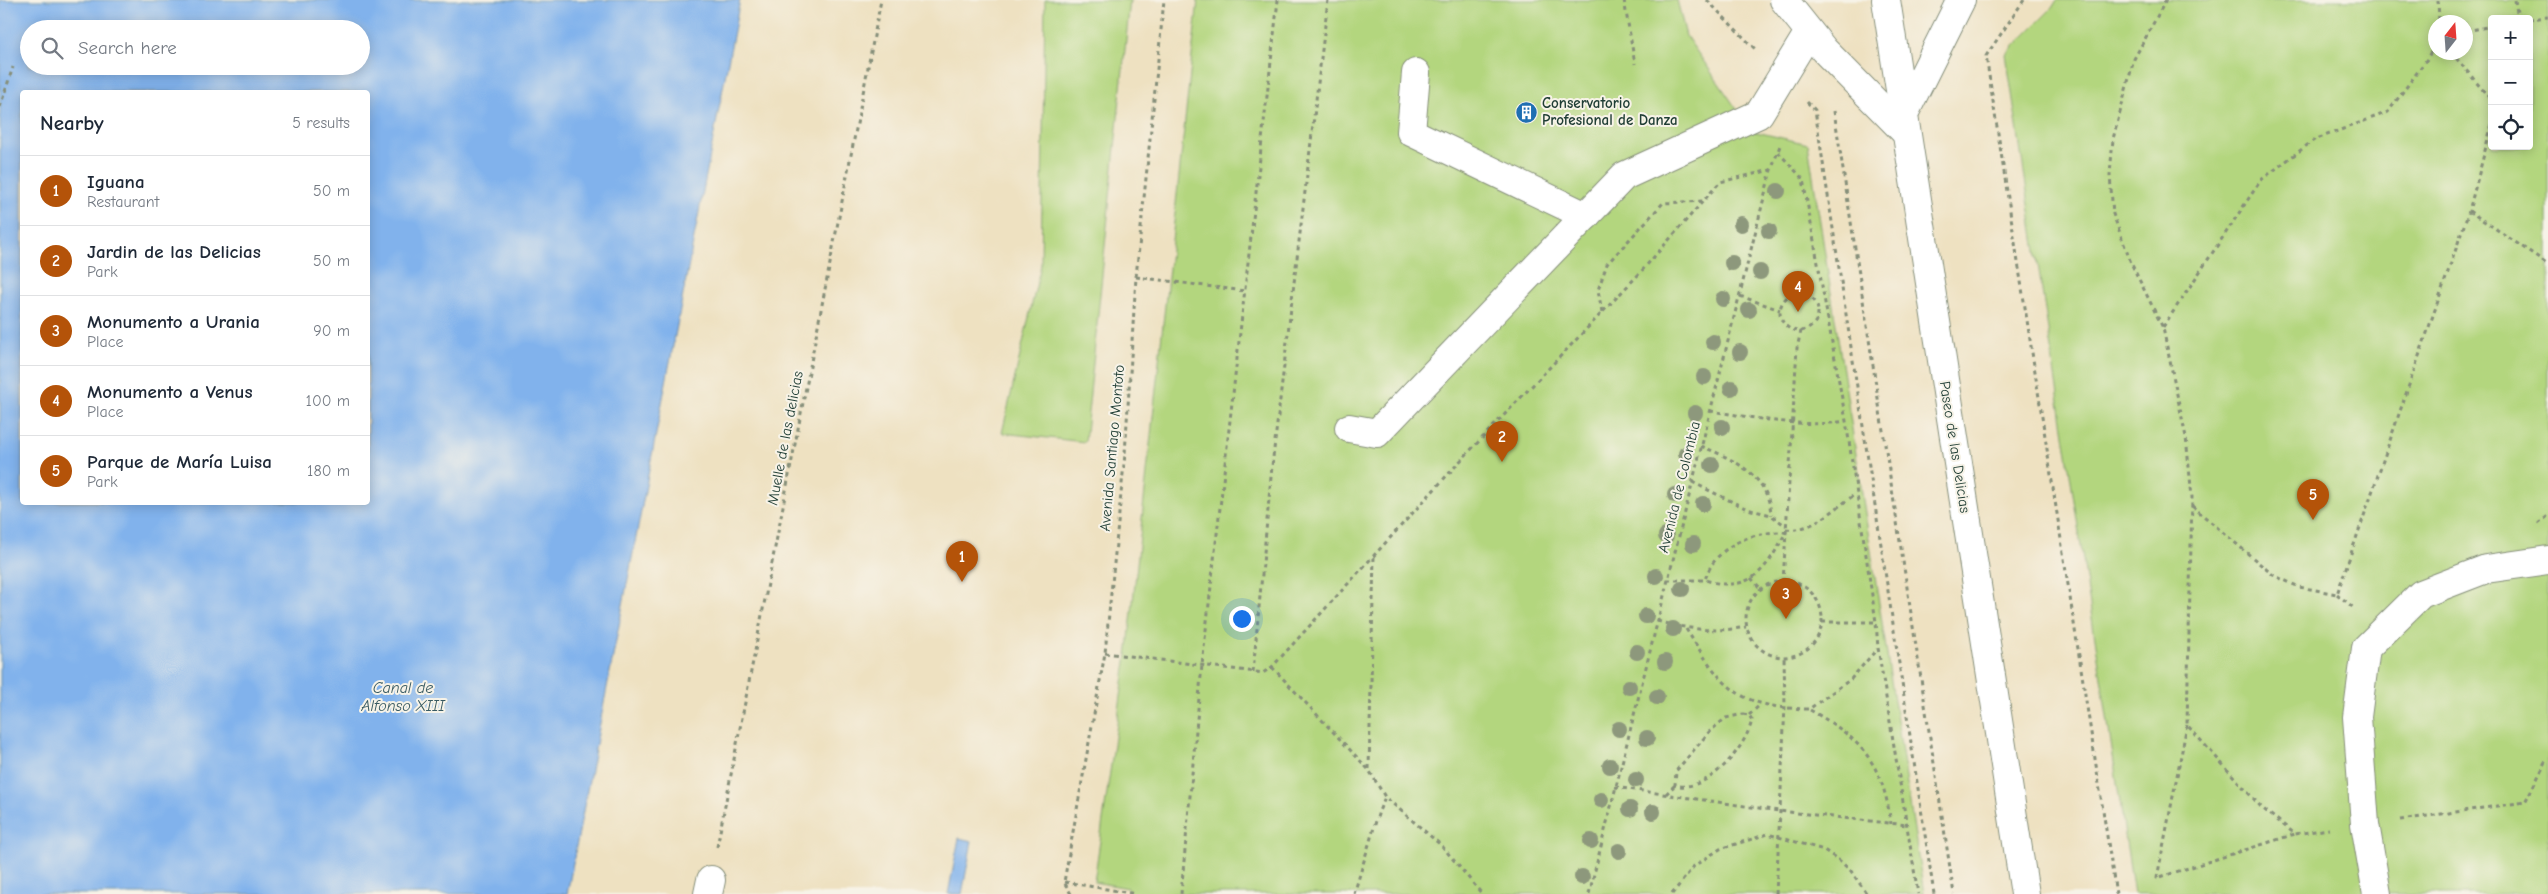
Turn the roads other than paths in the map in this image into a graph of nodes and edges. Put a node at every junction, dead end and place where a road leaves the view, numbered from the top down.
1 (1784, 0) edge
2 (1886, 0) edge
3 (1961, 0) edge
4 (1809, 32) junction
5 (1416, 73) dead end
6 (1905, 124) junction
7 (1586, 216) junction
8 (1349, 428) dead end
9 (2548, 560) edge
10 (2025, 894) edge
11 (2377, 894) edge

1 - 4 main road
2 - 6 main road, Paseo de las Delicias
3 - 6 main road
4 - 6 main road
4 - 7 main road
5 - 7 main road
6 - 10 main road, Paseo de las Delicias
7 - 8 main road
9 - 11 main road

